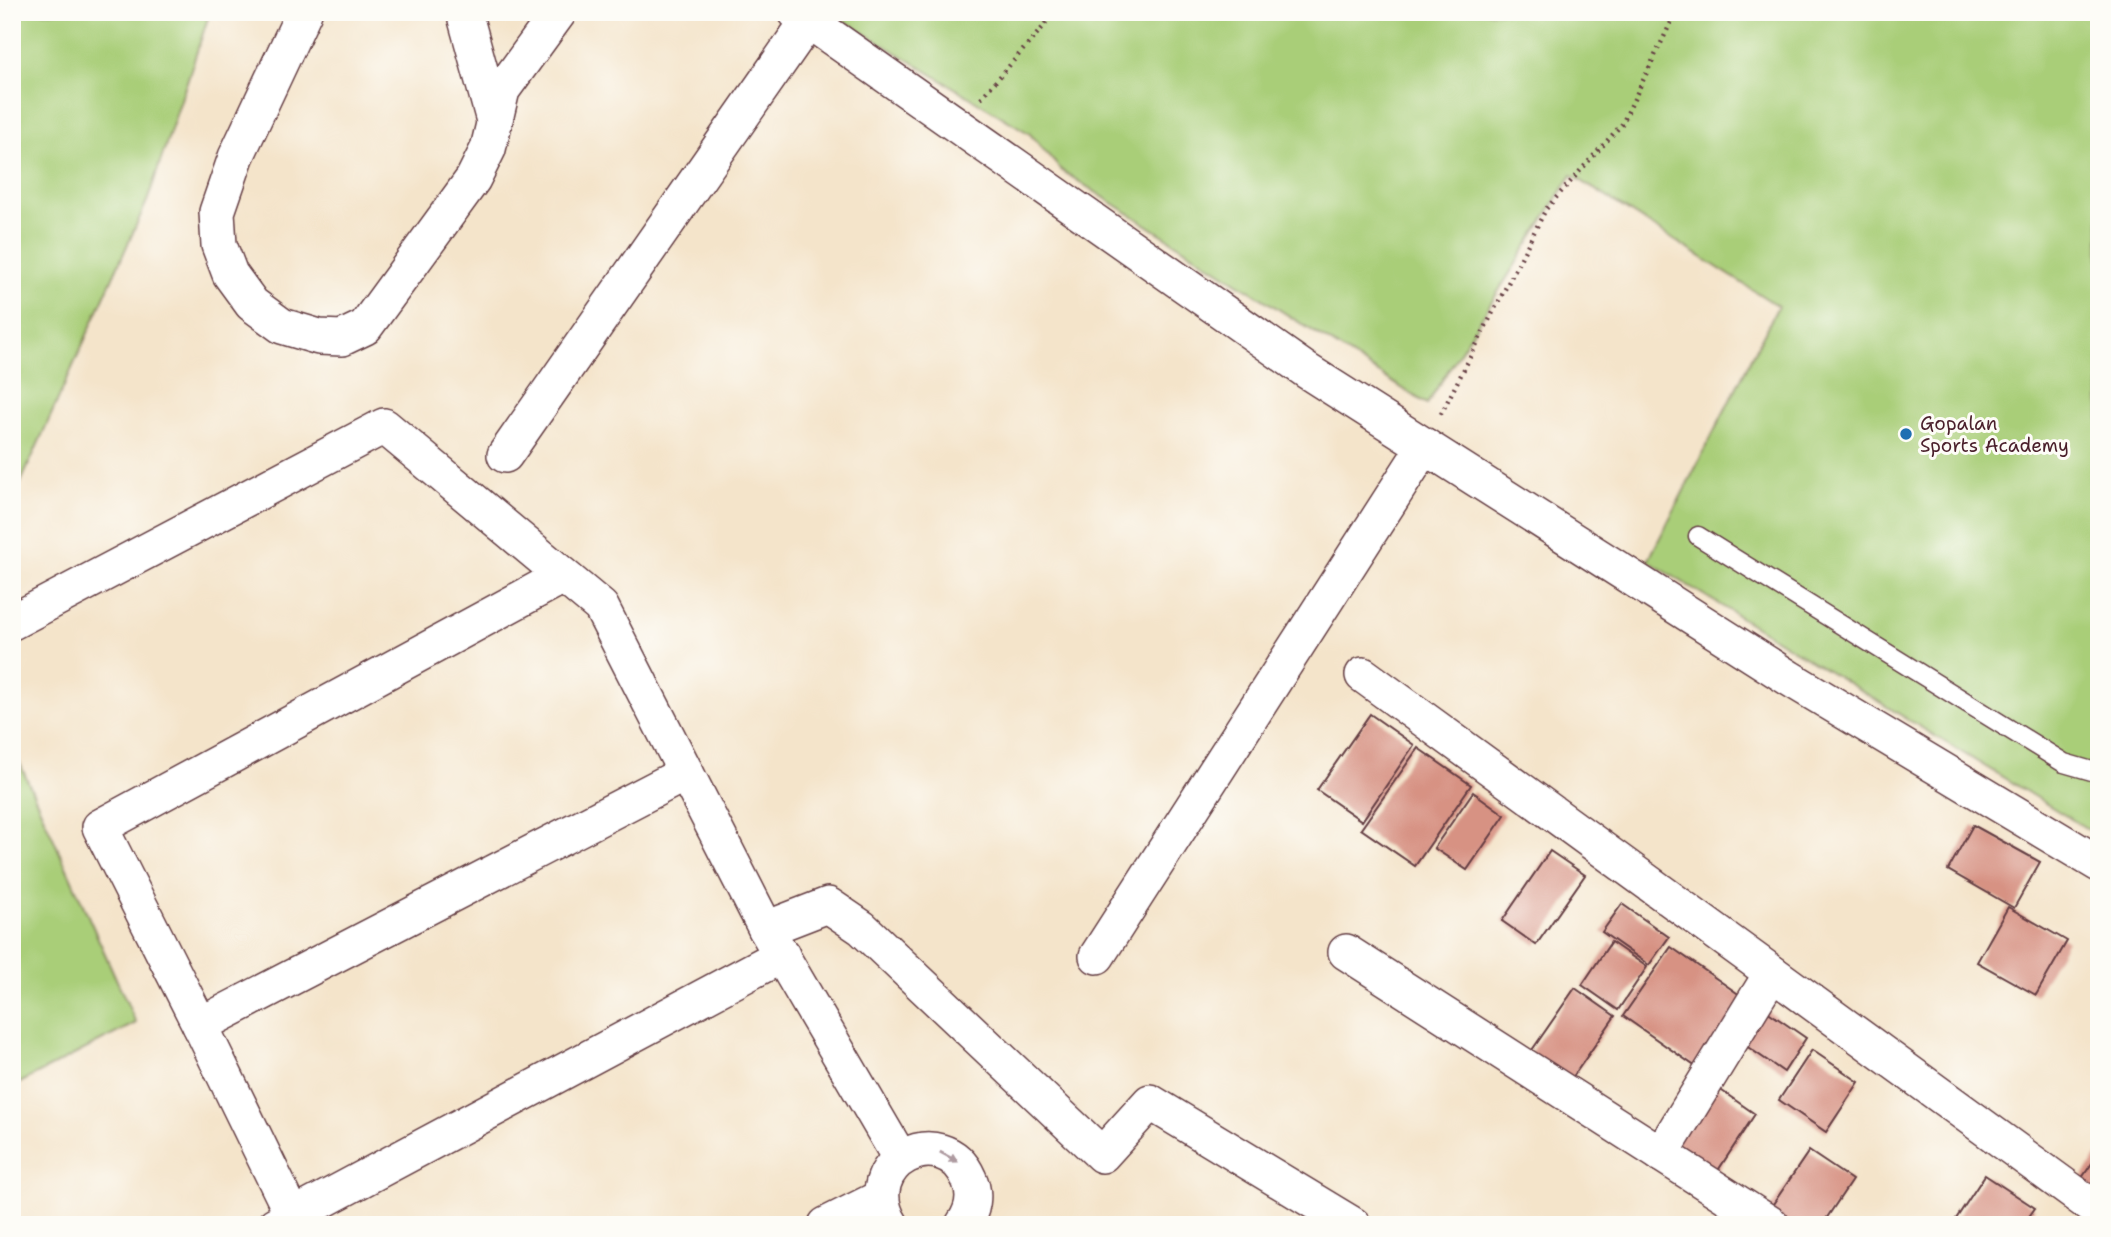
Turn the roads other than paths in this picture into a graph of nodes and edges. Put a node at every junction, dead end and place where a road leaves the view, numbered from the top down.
1 (304, 12) edge
2 (464, 12) edge
3 (559, 12) edge
4 (802, 17) edge
5 (493, 117) junction
6 (1425, 446) junction
7 (505, 455) dead end
8 (1698, 536) dead end
9 (563, 576) junction
10 (12, 622) edge
11 (1363, 675) dead end
12 (686, 773) junction
13 (2099, 773) edge
14 (2099, 864) edge
15 (774, 942) junction
16 (1346, 953) dead end
17 (1097, 956) dead end
18 (1772, 973) junction
19 (200, 1025) junction
20 (1661, 1154) junction
21 (900, 1158) junction
22 (885, 1211) edge
23 (2099, 1211) edge
24 (289, 1222) edge
25 (826, 1225) edge
26 (963, 1225) edge
27 (1353, 1225) edge
28 (1772, 1225) edge

1 - 5 street
2 - 5 street
3 - 5 street
4 - 6 street
4 - 7 street
6 - 14 street
6 - 17 street
8 - 13 lane
9 - 10 street
9 - 12 street
9 - 19 street
11 - 18 street
12 - 15 street
12 - 19 street
15 - 21 street
15 - 24 street
15 - 27 street
16 - 20 street
18 - 20 street
18 - 23 street
19 - 24 street
20 - 28 street
21 - 22 street
21 -> 26 street
22 - 25 street

